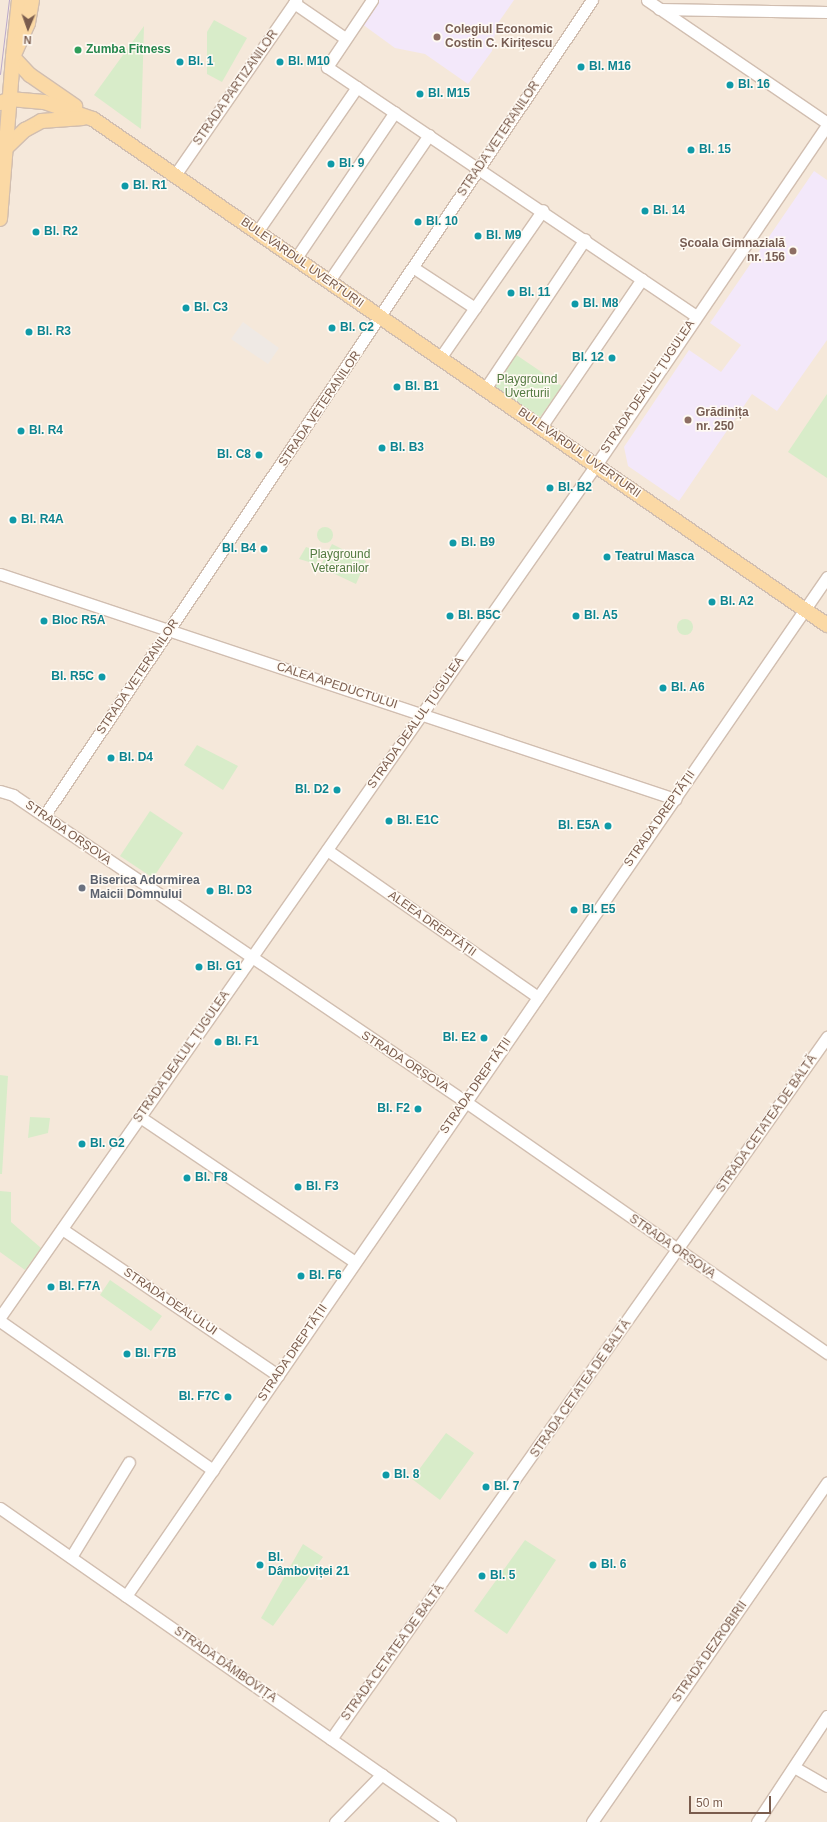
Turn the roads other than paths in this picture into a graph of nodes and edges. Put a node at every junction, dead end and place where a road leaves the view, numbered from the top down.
1 (19, 0) edge
2 (32, 0) edge
3 (372, 0) edge
4 (592, 0) edge
5 (646, 0) edge
6 (295, 2) edge
7 (660, 9) junction
8 (827, 12) edge
9 (345, 38) junction
10 (13, 57) junction
11 (357, 87) junction
12 (5, 101) edge
13 (395, 112) junction
14 (94, 119) junction
15 (827, 124) edge
16 (429, 135) junction
17 (6, 149) junction
18 (479, 168) junction
19 (175, 175) junction
20 (543, 210) junction
21 (0, 219) edge
22 (257, 232) junction
23 (585, 239) junction
24 (296, 258) junction
25 (414, 268) junction
26 (642, 279) junction
27 (329, 281) junction
28 (475, 308) junction
29 (696, 316) junction
30 (382, 317) junction
31 (440, 358) junction
32 (485, 389) junction
33 (541, 427) junction
34 (596, 465) junction
35 (0, 574) edge
36 (827, 577) edge
37 (804, 609) junction
38 (827, 625) edge
39 (170, 630) junction
40 (422, 714) junction
41 (0, 791) edge
42 (675, 799) junction
43 (44, 816) junction
44 (327, 850) junction
45 (251, 959) junction
46 (538, 997) junction
47 (827, 1037) edge
48 (466, 1102) junction
49 (140, 1117) junction
50 (62, 1229) junction
51 (678, 1252) junction
52 (355, 1262) junction
53 (0, 1317) edge
54 (0, 1320) edge
55 (827, 1353) edge
56 (278, 1375) junction
57 (130, 1462) dead end
58 (213, 1470) junction
59 (827, 1482) edge
60 (0, 1508) edge
61 (71, 1557) junction
62 (126, 1596) junction
63 (827, 1716) edge
64 (823, 1731) edge
65 (331, 1739) junction
66 (794, 1767) junction
67 (382, 1774) junction
68 (827, 1786) edge
69 (336, 1822) edge
70 (450, 1822) edge
71 (592, 1822) edge
72 (757, 1822) edge

1 - 10 main road
2 - 10 main road
3 - 9 street
4 - 18 street, STRADA VETERANILOR
5 - 7 street
6 - 9 street
6 - 19 street, STRADA PARTIZANILOR
7 - 8 street
7 - 15 street
9 - 11 street
10 - 12 main road
10 - 14 main road
11 - 13 street
11 - 22 street
12 - 14 main road, BULEVARDUL UVERTURII
12 - 17 main road
13 - 16 street
13 - 24 street
14 - 17 main road
14 - 19 main road, BULEVARDUL UVERTURII
15 - 29 street, STRADA DEALUL ȚUGULEA
16 - 18 street
16 - 27 street
17 - 21 main road
18 - 20 street
18 - 25 street, STRADA VETERANILOR
19 - 22 main road, BULEVARDUL UVERTURII
20 - 23 street
20 - 28 street
22 - 24 main road, BULEVARDUL UVERTURII
23 - 26 street
23 - 32 street
24 - 27 main road, BULEVARDUL UVERTURII
25 - 28 street
25 - 30 street, STRADA VETERANILOR
26 - 29 street
26 - 33 street
27 - 30 main road, BULEVARDUL UVERTURII
28 - 31 street
29 - 34 street, STRADA DEALUL ȚUGULEA
30 - 31 main road, BULEVARDUL UVERTURII
30 - 39 street, STRADA VETERANILOR
31 - 32 main road, BULEVARDUL UVERTURII
32 - 33 main road, BULEVARDUL UVERTURII
33 - 34 main road, BULEVARDUL UVERTURII
34 - 37 main road, BULEVARDUL UVERTURII
34 - 40 street, STRADA DEALUL ȚUGULEA
35 - 39 street, CALEA APEDUCTULUI
36 - 37 street, STRADA DREPTĂȚII
37 - 38 main road, BULEVARDUL UVERTURII
37 - 42 street, STRADA DREPTĂȚII
39 - 40 street, CALEA APEDUCTULUI
39 - 43 street, STRADA VETERANILOR
40 - 42 street, CALEA APEDUCTULUI
40 - 44 street, STRADA DEALUL ȚUGULEA
41 - 43 street, STRADA ORȘOVA
42 - 46 street, STRADA DREPTĂȚII
43 - 45 street, STRADA ORȘOVA
44 - 45 street, STRADA DEALUL ȚUGULEA
44 - 46 street, ALEEA DREPTĂȚII
45 - 48 street, STRADA ORȘOVA
45 - 49 street, STRADA DEALUL ȚUGULEA
46 - 48 street, STRADA DREPTĂȚII
47 - 51 street, STRADA CETATEA DE BALTĂ
48 - 51 street, STRADA ORȘOVA
48 - 52 street, STRADA DREPTĂȚII
49 - 50 street, STRADA DEALUL ȚUGULEA
49 - 52 street
50 - 53 street, STRADA DEALUL ȚUGULEA
50 - 56 street, STRADA DEALULUI
51 - 55 street, STRADA ORȘOVA
51 - 65 street, STRADA CETATEA DE BALTĂ
52 - 56 street, STRADA DREPTĂȚII
54 - 58 street
56 - 58 street, STRADA DREPTĂȚII
57 - 61 street
58 - 62 street, STRADA DREPTĂȚII
59 - 71 street, STRADA DEZROBIRII
60 - 61 street, STRADA DÂMBOVIȚA
61 - 62 street, STRADA DÂMBOVIȚA
62 - 65 street, STRADA DÂMBOVIȚA
63 - 64 street
64 - 66 street
65 - 67 street, STRADA DÂMBOVIȚA
66 - 68 street
66 - 72 street
67 - 69 street
67 - 70 street, STRADA DÂMBOVIȚA

